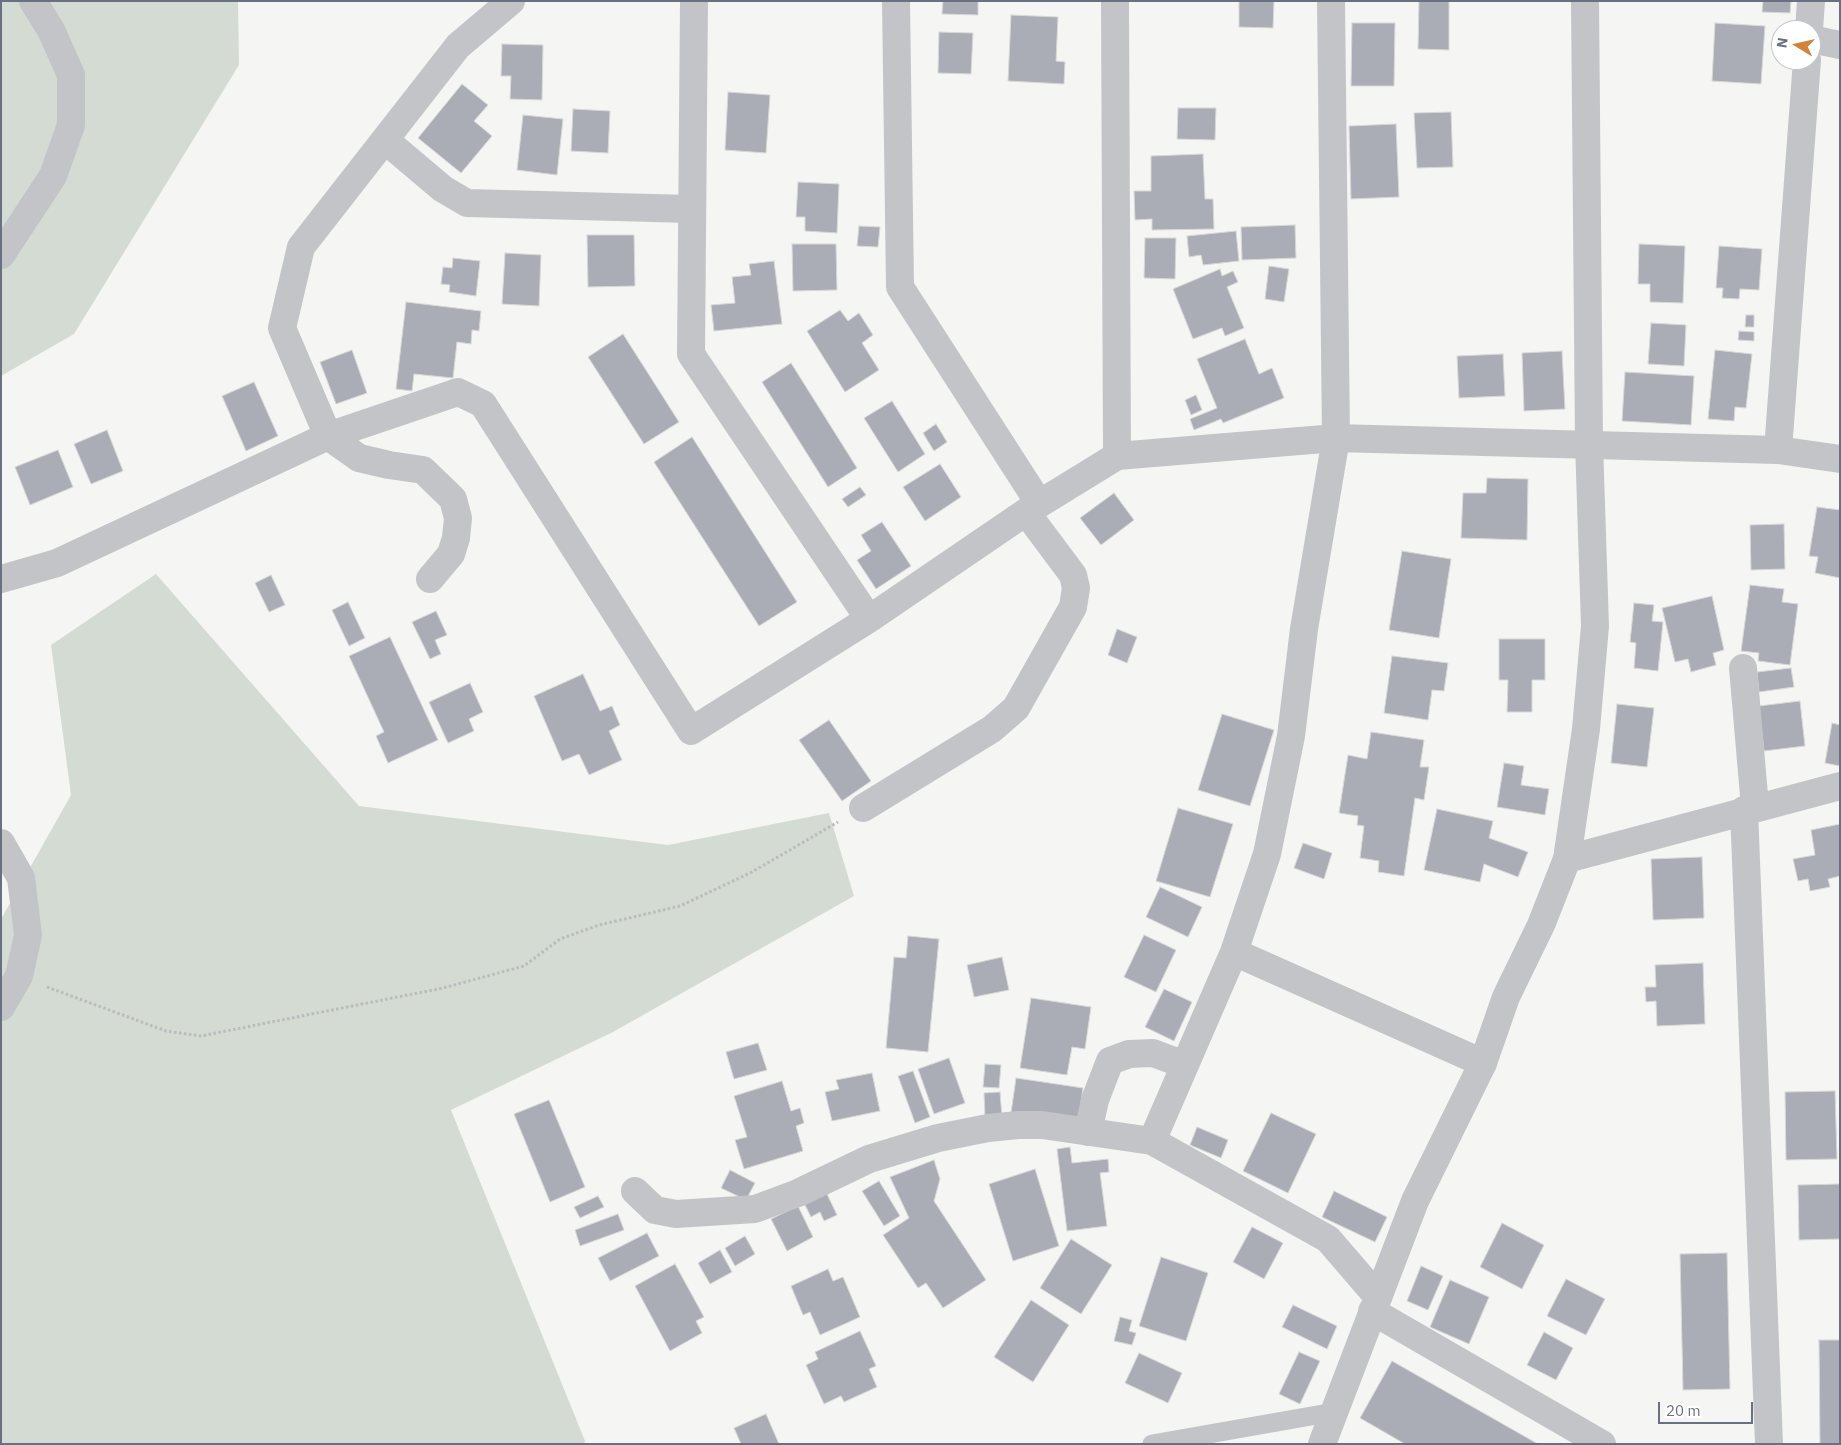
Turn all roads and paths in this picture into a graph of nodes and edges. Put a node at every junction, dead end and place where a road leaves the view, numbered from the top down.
1 (33, 1) edge
2 (511, 1) edge
3 (694, 1) edge
4 (896, 1) edge
5 (1115, 1) edge
6 (1331, 1) edge
7 (1585, 1) edge
8 (1811, 1) edge
9 (1810, 20) edge
10 (1821, 41) edge
11 (1840, 44) edge
12 (1806, 70) edge
13 (385, 140) junction
14 (690, 209) junction
15 (1, 255) edge
16 (328, 436) junction
17 (1336, 438) junction
18 (1589, 443) junction
19 (1778, 450) junction
20 (1116, 456) junction
21 (1840, 459) edge
22 (1032, 507) junction
23 (1, 579) edge
24 (430, 579) dead end
25 (869, 619) junction
26 (1743, 668) dead end
27 (1840, 786) edge
28 (863, 808) joint
29 (1750, 808) junction
30 (1, 843) edge
31 (1567, 859) junction
32 (1234, 952) junction
33 (19, 976) junction
34 (1, 1007) edge
35 (1483, 1062) junction
36 (1185, 1065) junction
37 (1088, 1132) junction
38 (1152, 1141) junction
39 (635, 1191) dead end
40 (1375, 1304) junction
41 (1334, 1412) junction
42 (1152, 1444) edge
43 (1322, 1444) edge
44 (1602, 1444) edge
45 (1769, 1444) edge

1 - 15 street
2 - 13 street
3 - 14 street
4 - 22 street
5 - 20 street
6 - 17 street
7 - 18 street
8 - 9 street
10 - 11 street
12 - 19 street
13 - 14 street
13 - 16 street
14 - 25 street
16 - 23 street
16 - 24 street
16 - 25 street
17 - 18 street
17 - 20 street
17 - 32 street
18 - 19 street
18 - 31 street
19 - 21 street
20 - 22 street
22 - 25 street
22 - 28 street
26 - 29 street
27 - 29 street
28 - 33 path
29 - 31 street
29 - 45 street
30 - 33 street
31 - 35 street
32 - 35 street
32 - 36 street
33 - 34 street
35 - 40 street
36 - 37 street
36 - 38 street
37 - 38 street
37 - 39 street
38 - 40 street
40 - 41 street
40 - 44 street
41 - 42 lane
41 - 43 street

